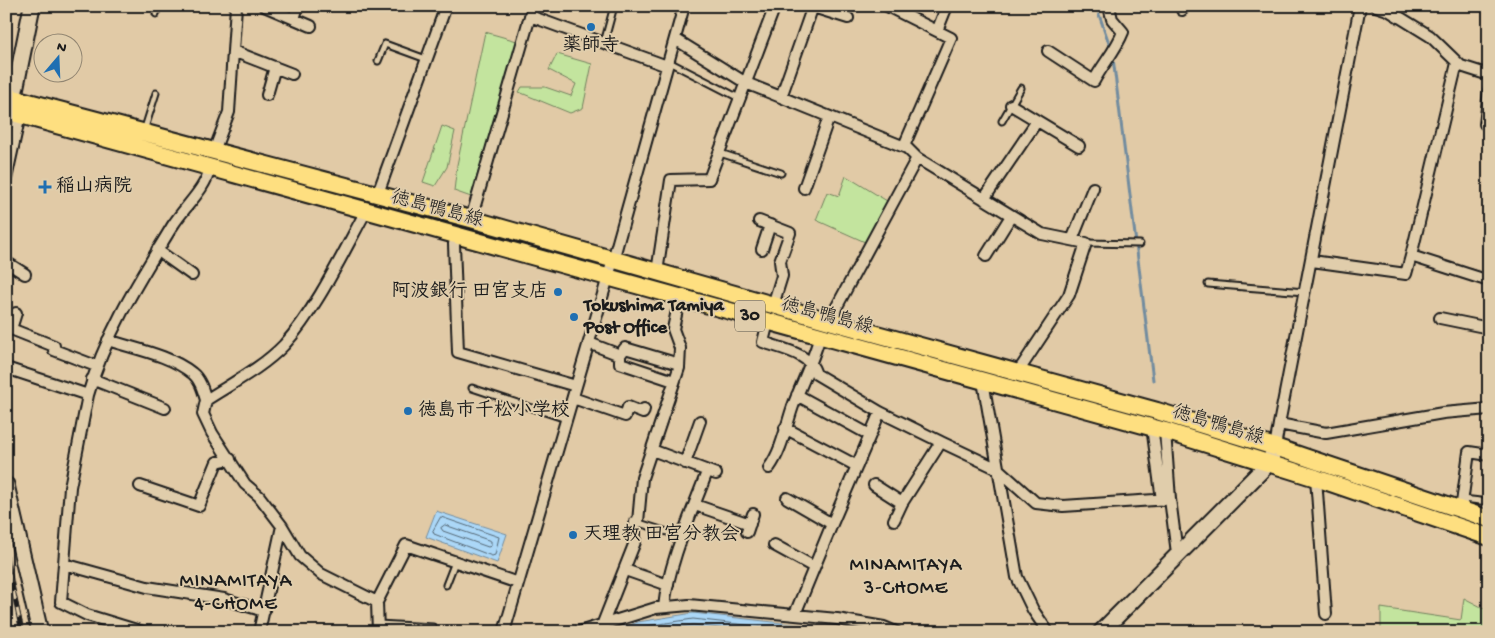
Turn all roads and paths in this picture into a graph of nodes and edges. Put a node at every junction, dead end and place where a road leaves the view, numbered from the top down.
1 (32, 6) edge
2 (158, 6) edge
3 (236, 6) edge
4 (264, 6) edge
5 (298, 6) edge
6 (446, 6) edge
7 (614, 6) edge
8 (684, 6) edge
9 (775, 6) edge
10 (888, 6) edge
11 (947, 6) edge
12 (1109, 6) edge
13 (1360, 6) edge
14 (1376, 6) edge
15 (813, 7) edge
16 (531, 11) edge
17 (156, 14) dead end
18 (848, 18) dead end
19 (294, 19) junction
20 (311, 26) dead end
21 (937, 31) junction
22 (674, 39) junction
23 (604, 43) junction
24 (233, 50) junction
25 (1048, 50) dead end
26 (427, 59) junction
27 (378, 61) dead end
28 (1458, 63) junction
29 (668, 64) junction
30 (275, 67) junction
31 (292, 74) dead end
32 (1489, 75) edge
33 (746, 83) junction
34 (1021, 88) dead end
35 (1489, 91) edge
36 (156, 93) dead end
37 (267, 95) dead end
38 (782, 97) junction
39 (738, 98) junction
40 (1011, 105) junction
41 (11, 106) edge
42 (829, 116) junction
43 (1002, 121) dead end
44 (1037, 121) junction
45 (1485, 124) dead end
46 (144, 131) junction
47 (904, 146) junction
48 (1079, 146) dead end
49 (214, 151) junction
50 (720, 153) junction
51 (917, 158) junction
52 (210, 168) junction
53 (781, 173) dead end
54 (6, 179) edge
55 (804, 188) dead end
56 (1093, 188) dead end
57 (377, 196) junction
58 (984, 199) junction
59 (366, 211) junction
60 (1012, 216) junction
61 (471, 219) junction
62 (759, 221) dead end
63 (770, 225) junction
64 (456, 236) junction
65 (1072, 240) junction
66 (1086, 243) junction
67 (1140, 244) dead end
68 (762, 249) dead end
69 (157, 250) junction
70 (986, 256) dead end
71 (1411, 256) junction
72 (613, 260) junction
73 (1312, 261) junction
74 (6, 262) edge
75 (657, 272) junction
76 (25, 274) dead end
77 (192, 275) dead end
78 (608, 278) junction
79 (1489, 281) edge
80 (1208, 284) dead end
81 (1305, 292) junction
82 (680, 296) junction
83 (773, 305) junction
84 (16, 313) dead end
85 (1440, 318) dead end
86 (768, 322) junction
87 (833, 322) junction
88 (8, 328) edge
89 (1489, 328) edge
90 (820, 336) junction
91 (108, 340) junction
92 (589, 343) junction
93 (620, 355) junction
94 (679, 364) junction
95 (812, 364) junction
96 (96, 366) junction
97 (6, 368) edge
98 (1017, 372) junction
99 (92, 379) junction
100 (674, 381) junction
101 (983, 381) junction
102 (576, 386) junction
103 (472, 388) dead end
104 (1012, 388) junction
105 (88, 395) junction
106 (797, 395) junction
107 (573, 398) junction
108 (206, 400) junction
109 (165, 408) dead end
110 (644, 409) dead end
111 (1489, 409) edge
112 (880, 412) junction
113 (566, 419) junction
114 (700, 421) dead end
115 (1280, 424) junction
116 (785, 428) junction
117 (1159, 429) junction
118 (870, 434) junction
119 (941, 442) junction
120 (1275, 447) junction
121 (652, 450) junction
122 (1489, 455) edge
123 (230, 458) junction
124 (685, 463) junction
125 (1269, 463) junction
126 (857, 466) junction
127 (769, 468) dead end
128 (998, 469) junction
129 (1316, 478) junction
130 (874, 485) dead end
131 (6, 486) edge
132 (140, 486) dead end
133 (787, 498) dead end
134 (1166, 500) junction
135 (1489, 502) edge
136 (902, 503) junction
137 (1462, 504) junction
138 (695, 505) junction
139 (1489, 519) edge
140 (894, 520) dead end
141 (636, 522) junction
142 (750, 523) dead end
143 (832, 524) junction
144 (282, 526) junction
145 (683, 537) junction
146 (1489, 538) edge
147 (774, 545) dead end
148 (1178, 554) junction
149 (455, 562) junction
150 (64, 564) junction
151 (814, 567) junction
152 (625, 570) junction
153 (518, 582) junction
154 (668, 585) junction
155 (446, 586) dead end
156 (6, 592) edge
157 (377, 602) junction
158 (664, 607) junction
159 (264, 611) junction
160 (795, 614) junction
161 (1326, 614) dead end
162 (603, 623) junction
163 (433, 627) dead end
164 (378, 628) edge
165 (15, 632) edge
166 (40, 632) edge
167 (143, 632) edge
168 (259, 632) edge
169 (504, 632) edge
170 (579, 632) edge
171 (896, 632) edge
172 (1048, 632) edge
173 (1101, 632) edge

1 - 41 street
2 - 17 lane
3 - 24 street
4 - 19 street
5 - 19 street
6 - 26 street
7 - 23 lane
8 - 22 street
9 - 33 street
10 - 21 street
11 - 21 street
12 - 25 street
13 - 73 street
14 - 28 street
15 - 18 street
15 - 38 street
16 - 23 street
16 - 61 street
19 - 20 street
21 - 47 street
22 - 29 street
22 - 33 street
23 - 29 street
24 - 30 street
24 - 49 street
26 - 27 lane
26 - 57 street
28 - 32 street
28 - 71 street
29 - 39 lane
29 - 72 street
30 - 31 street
30 - 37 street
33 - 38 street
33 - 39 street
34 - 40 lane
35 - 45 street
36 - 46 lane
38 - 42 street
39 - 50 street
40 - 43 lane
40 - 44 street
41 - 46 main road, 徳島鴨島線 / 30
41 - 52 main road, 徳島鴨島線 / 30
41 - 54 street
42 - 47 street
42 - 55 street
44 - 48 street
44 - 58 street
46 - 49 main road, 徳島鴨島線 / 30
47 - 51 street
49 - 57 main road, 徳島鴨島線 / 30
50 - 53 lane
50 - 75 street
51 - 58 street
51 - 87 street
52 - 59 main road, 徳島鴨島線 / 30
52 - 69 street
56 - 65 street
57 - 61 main road, 徳島鴨島線 / 30
58 - 60 street
59 - 64 main road, 徳島鴨島線 / 30
59 - 108 street
60 - 65 street
60 - 70 street
61 - 72 main road, 徳島鴨島線 / 30
62 - 63 street
63 - 68 street
63 - 83 street
64 - 78 main road, 徳島鴨島線 / 30
64 - 102 street
65 - 66 street
66 - 67 lane
66 - 98 street
69 - 77 street
69 - 91 street
71 - 73 street
71 - 79 street
72 - 75 main road, 徳島鴨島線 / 30
72 - 78 street
73 - 81 street
74 - 76 street
75 - 83 main road, 徳島鴨島線 / 30
78 - 82 main road, 徳島鴨島線 / 30
78 - 92 street
80 - 81 lane
81 - 115 street
82 - 86 main road, 徳島鴨島線 / 30
82 - 94 street
83 - 87 main road, 徳島鴨島線 / 30
84 - 88 street
85 - 89 street
86 - 90 main road, 徳島鴨島線 / 30
86 - 95 street
87 - 98 main road, 徳島鴨島線 / 30
88 - 96 street
90 - 95 street
90 - 101 main road, 徳島鴨島線 / 30
91 - 96 street
91 - 108 street
92 - 93 street
92 - 102 street
93 - 94 street
93 - 100 street
94 - 100 street
95 - 106 street
95 - 112 street
96 - 99 street
97 - 105 street
98 - 104 street
98 - 120 main road, 徳島鴨島線 / 30
99 - 105 street
99 - 109 street
100 - 121 street
101 - 104 main road, 徳島鴨島線 / 30
101 - 128 street
102 - 107 street
103 - 113 lane
104 - 117 main road, 徳島鴨島線 / 30
105 - 150 street
106 - 116 street
106 - 118 street
107 - 110 street
107 - 113 street
108 - 123 street
111 - 115 street
112 - 118 street
112 - 119 street
113 - 153 street
114 - 124 street
115 - 120 street
116 - 126 street
116 - 127 street
117 - 125 main road, 徳島鴨島線 / 30
117 - 134 street
118 - 126 street
119 - 128 street
119 - 136 street
120 - 125 street
120 - 137 main road, 徳島鴨島線 / 30
121 - 124 street
121 - 141 street
122 - 137 street
123 - 132 street
123 - 144 street
124 - 138 street
125 - 129 main road, 徳島鴨島線 / 30
125 - 148 street
126 - 143 street
128 - 134 street
128 - 172 street
129 - 146 main road, 徳島鴨島線 / 30
129 - 161 street
130 - 136 street
131 - 166 street
133 - 143 street
134 - 148 street
135 - 137 lane
136 - 140 street
137 - 139 main road, 徳島鴨島線 / 30
138 - 142 street
138 - 145 street
141 - 145 lane
141 - 152 street
143 - 151 street
144 - 157 street
144 - 159 street
145 - 154 street
147 - 151 street
148 - 173 street
149 - 153 street
149 - 155 lane
149 - 157 street
150 - 159 street
150 - 167 street
151 - 160 street
152 - 154 street
152 - 162 street
153 - 169 street
154 - 158 street
156 - 165 street
157 - 164 street
158 - 160 street
158 - 162 street
159 - 168 street
160 - 171 street
162 - 170 street
163 - 164 lane

